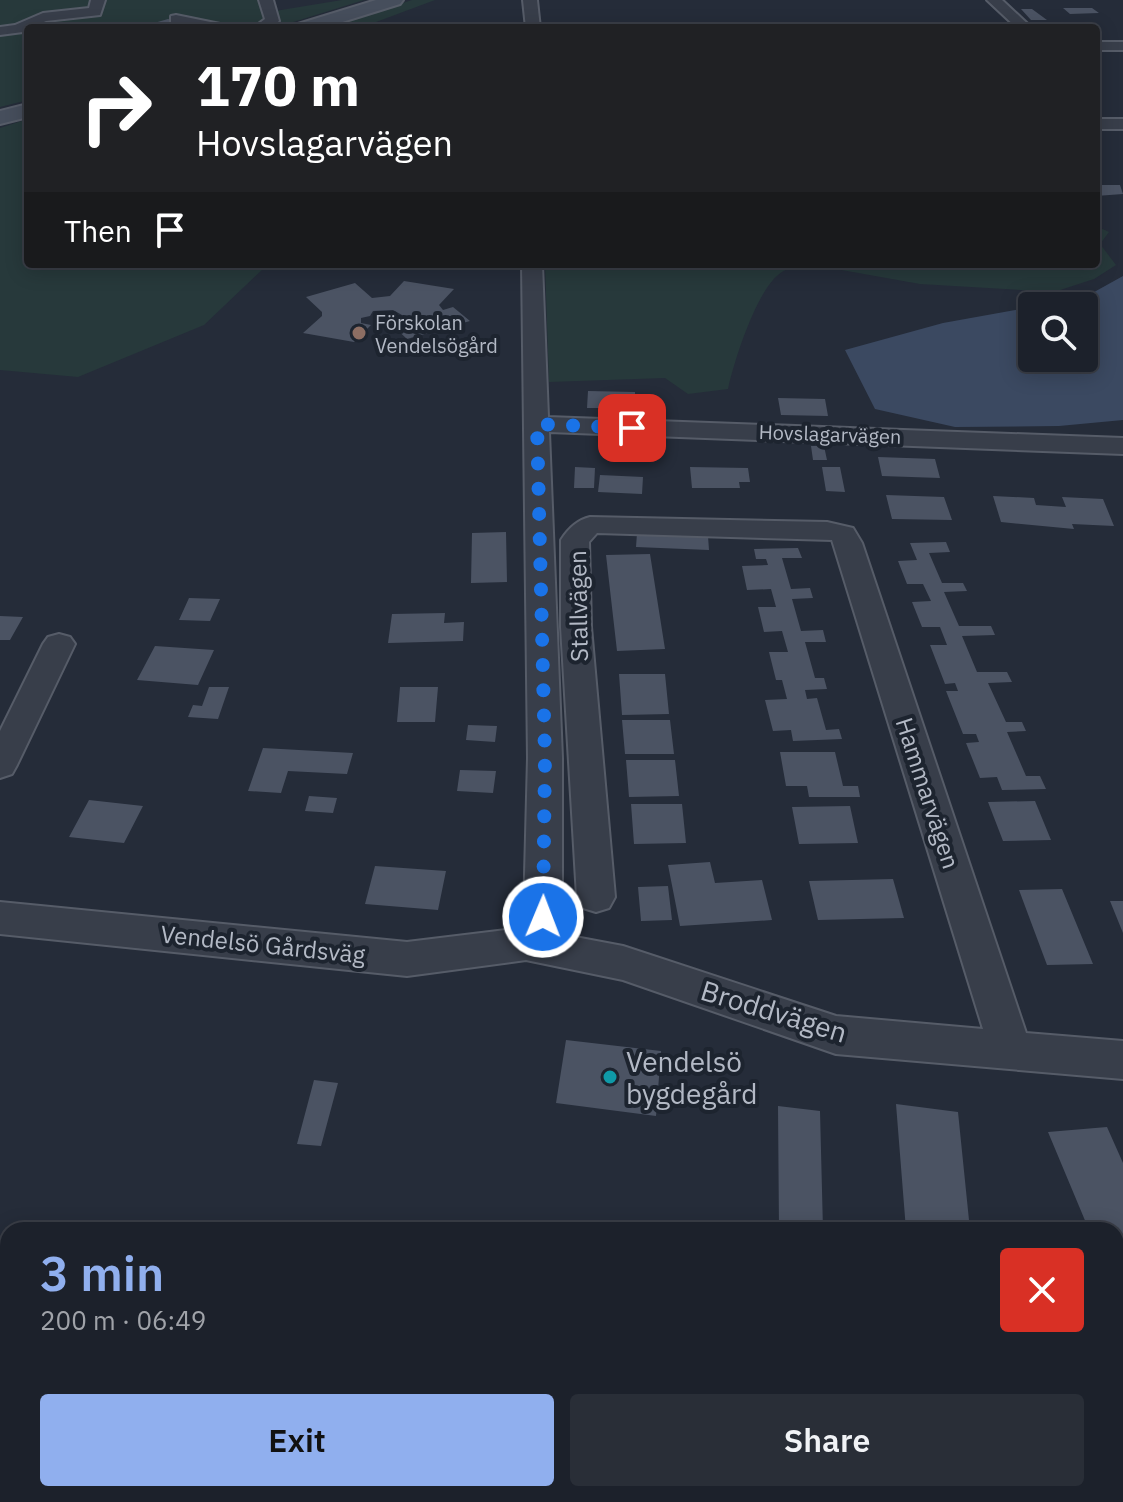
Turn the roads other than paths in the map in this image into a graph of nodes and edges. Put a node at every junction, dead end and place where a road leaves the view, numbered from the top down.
1 (98, 0) edge
2 (266, 0) edge
3 (394, 0) edge
4 (530, 0) edge
5 (994, 0) edge
6 (176, 19) dead end
7 (28, 24) edge
8 (200, 24) edge
9 (267, 24) edge
10 (317, 24) edge
11 (533, 24) edge
12 (1021, 24) edge
13 (24, 26) edge
14 (0, 31) edge
15 (1100, 46) edge
16 (1123, 46) edge
17 (24, 111) edge
18 (0, 118) edge
19 (1100, 124) edge
20 (1123, 124) edge
21 (532, 268) edge
22 (537, 424) junction
23 (1123, 446) edge
24 (843, 534) joint
25 (59, 644) dead end
26 (0, 765) edge
27 (0, 918) edge
28 (534, 931) junction
29 (1011, 1052) junction
30 (1123, 1060) edge

1 - 7 street
2 - 9 street
3 - 10 main road
4 - 11 street
5 - 12 street
6 - 8 street
13 - 14 street
15 - 16 street
17 - 18 main road
19 - 20 street
21 - 22 street
22 - 23 street, Hovslagarvägen
22 - 28 street
24 - 28 street, Stallvägen
24 - 29 street, Hammarvägen
25 - 26 street
27 - 28 street, Vendelsö Gårdsväg
28 - 29 street, Broddvägen
29 - 30 street, Broddvägen

